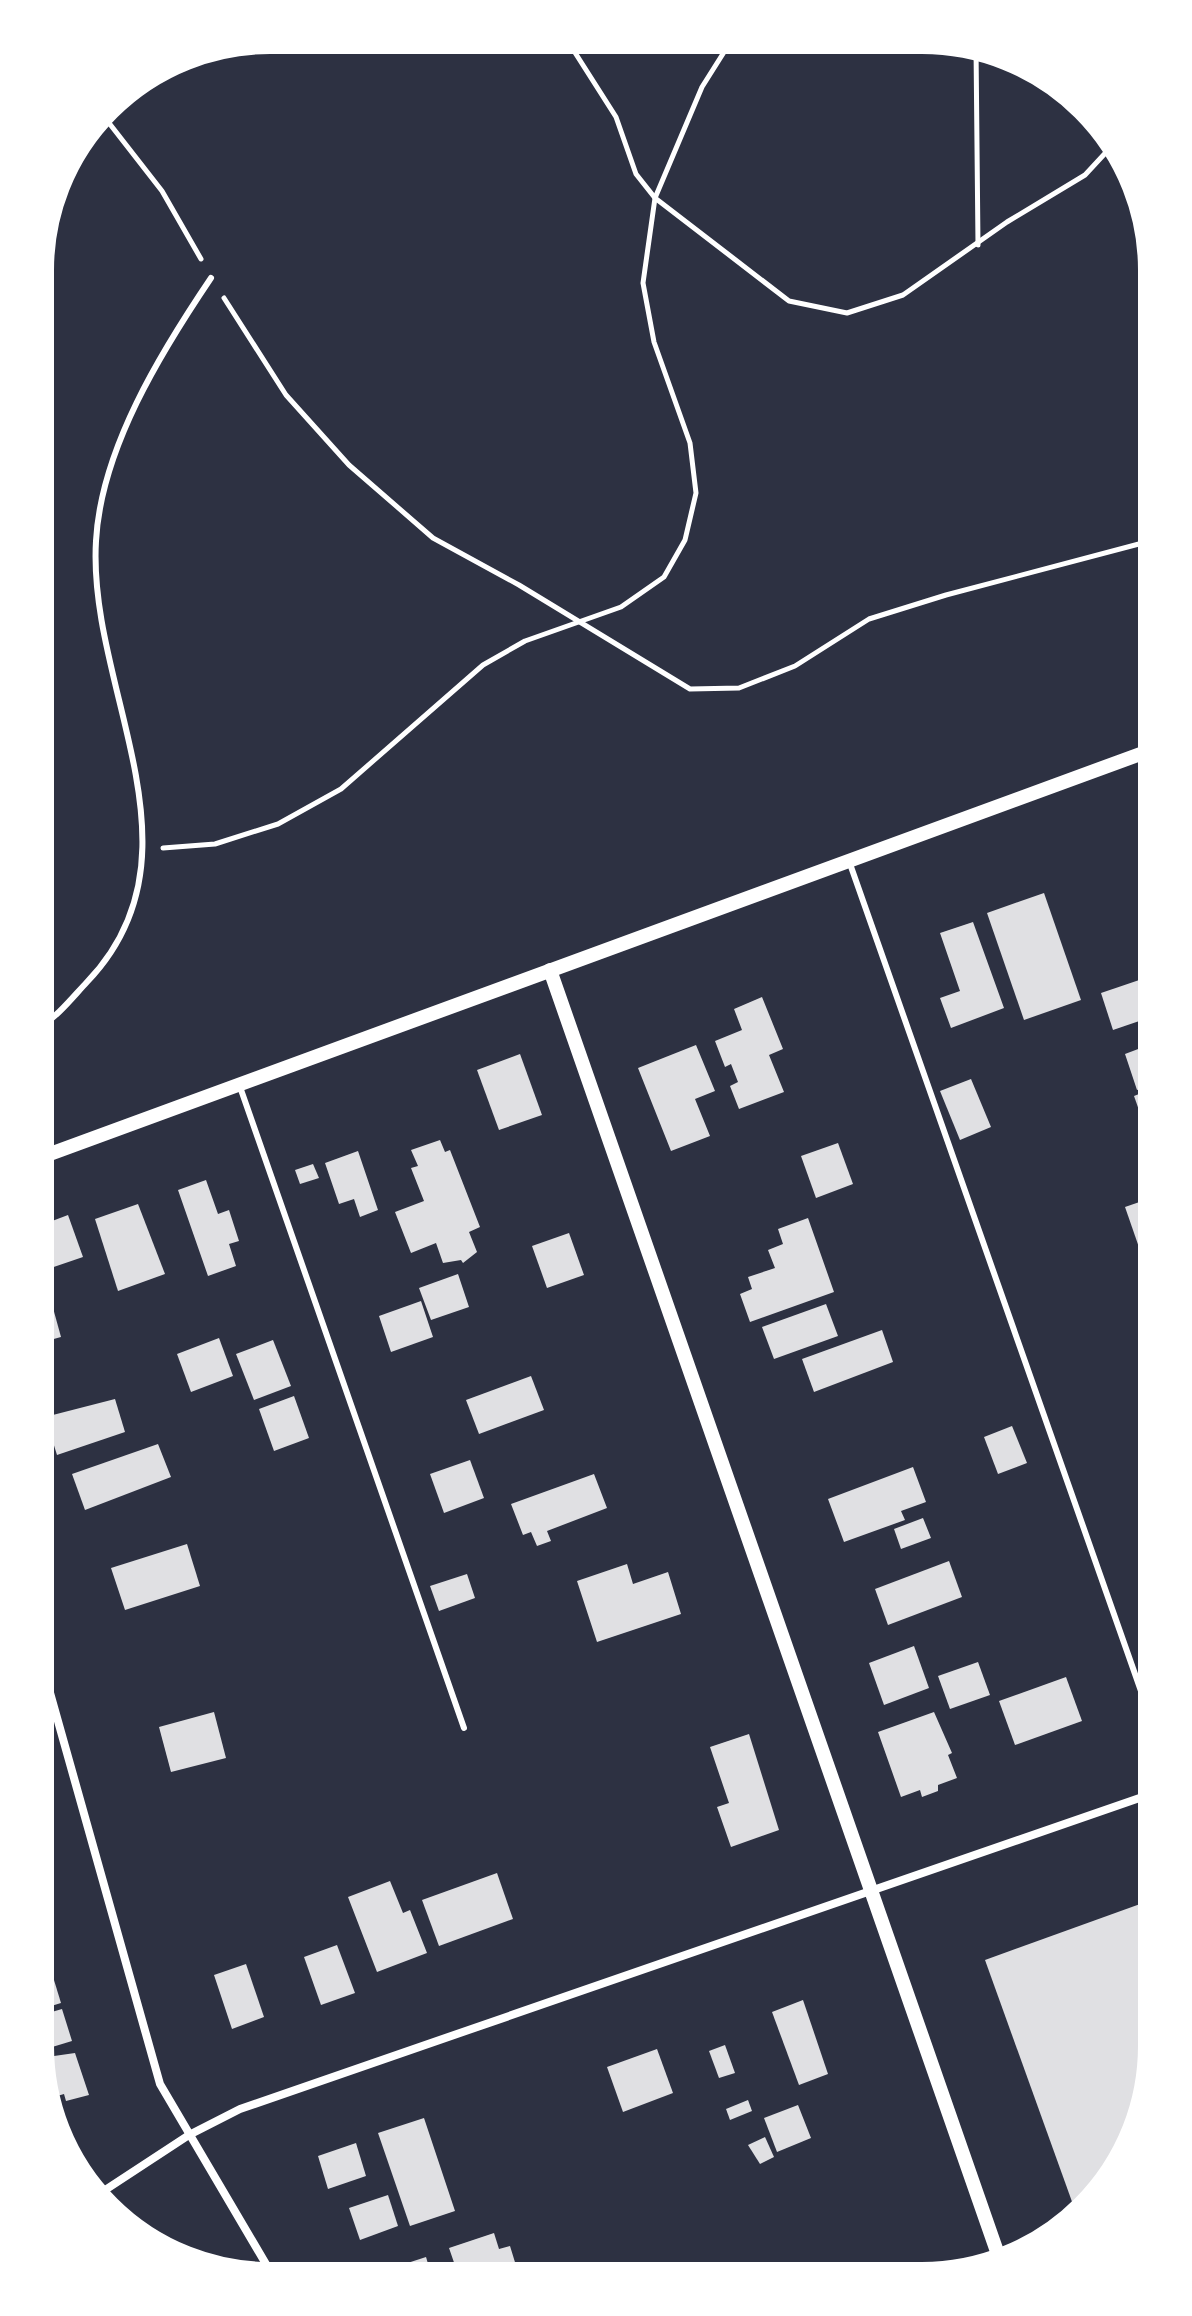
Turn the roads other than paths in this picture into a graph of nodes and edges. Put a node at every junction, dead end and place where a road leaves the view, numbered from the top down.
1 (211, 278) road end
2 (1140, 754) edge
3 (849, 861) junction
4 (550, 970) junction
5 (52, 1019) edge
6 (239, 1084) junction
7 (52, 1153) edge
8 (1140, 1688) edge
9 (52, 1700) edge
10 (464, 1728) dead end
11 (1140, 1798) edge
12 (872, 1892) junction
13 (189, 2135) junction
14 (106, 2190) edge
15 (997, 2250) edge
16 (266, 2264) edge

1 - 5 lane
2 - 3 street
3 - 4 street
3 - 8 lane
4 - 6 street
4 - 12 street
6 - 7 street
6 - 10 lane
9 - 13 street
11 - 12 street
12 - 13 street
12 - 15 street
13 - 14 street
13 - 16 street

